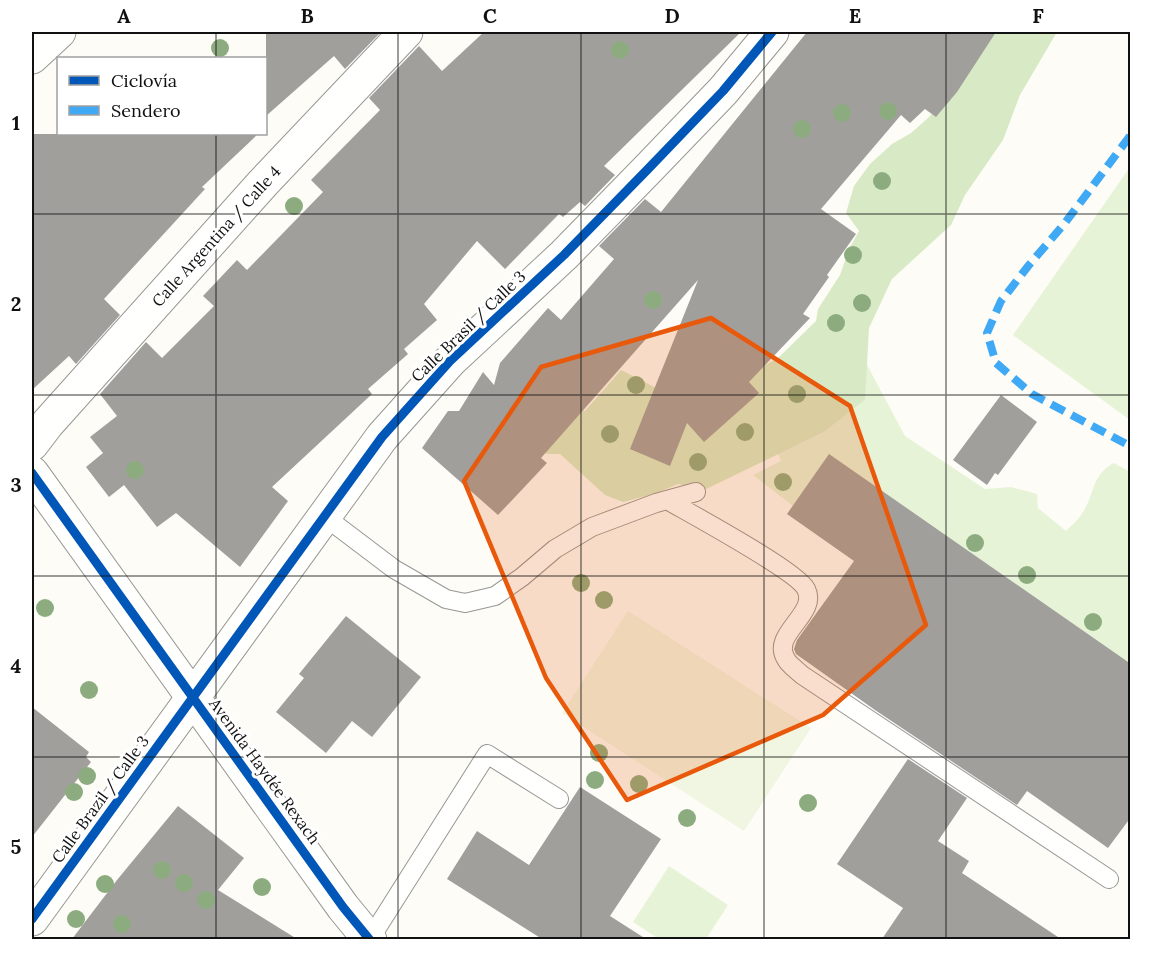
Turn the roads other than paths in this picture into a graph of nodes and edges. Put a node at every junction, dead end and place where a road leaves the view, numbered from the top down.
1 (60, 32) edge
2 (406, 32) edge
3 (772, 32) edge
4 (32, 57) edge
5 (32, 444) edge
6 (32, 473) edge
7 (696, 492) dead end
8 (667, 500) junction
9 (324, 516) junction
10 (193, 697) junction
11 (559, 799) dead end
12 (1109, 879) dead end
13 (32, 919) edge
14 (370, 939) edge

1 - 4 street
2 - 5 street, Calle Argentina / Calle 4
3 - 9 street, Calle Brasil / Calle 3
6 - 10 street, Avenida Haydée Rexach
7 - 8 lane
8 - 9 lane
8 - 12 lane
9 - 10 street, Calle Brasil / Calle 3
10 - 13 street, Calle Brazil / Calle 3
10 - 14 street, Avenida Haydée Rexach
11 - 14 lane

